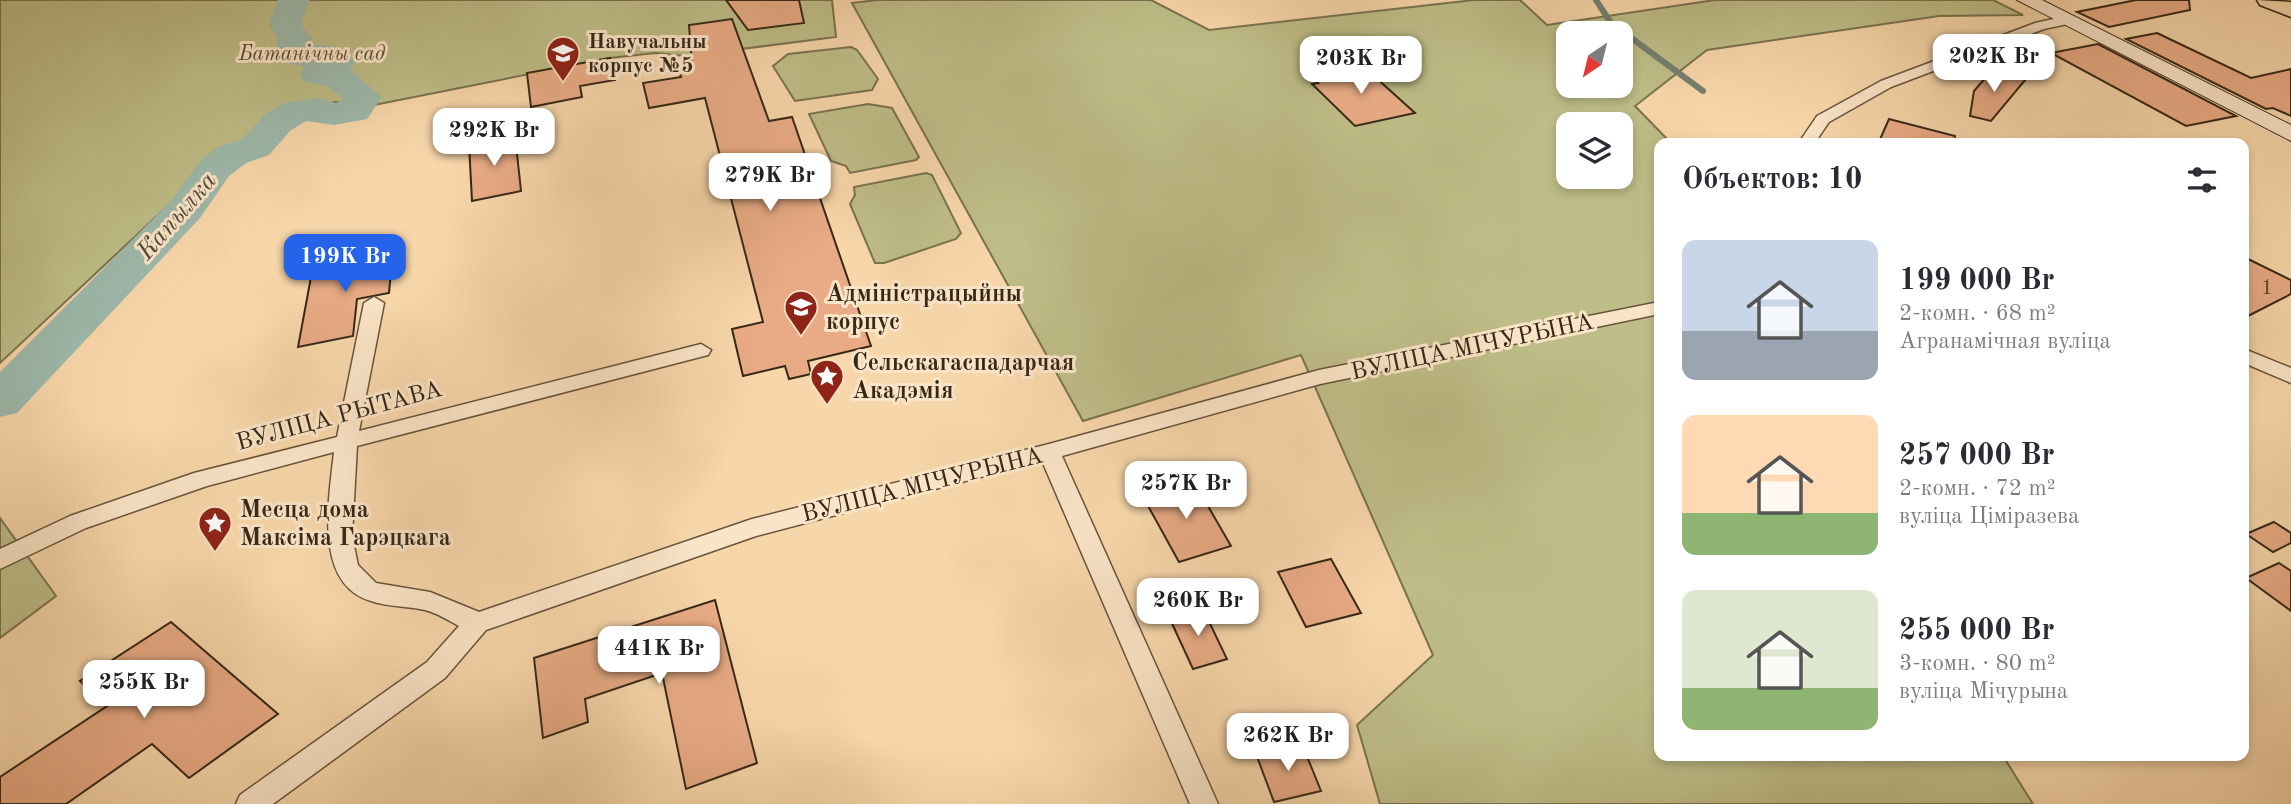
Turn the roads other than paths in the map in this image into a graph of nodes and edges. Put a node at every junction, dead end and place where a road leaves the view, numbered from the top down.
1 (2027, 0) edge
2 (2268, 0) edge
3 (2291, 10) edge
4 (2067, 20) junction
5 (2291, 134) edge
6 (1810, 138) edge
7 (374, 303) dead end
8 (1654, 309) edge
9 (701, 350) dead end
10 (2249, 357) edge
11 (2291, 376) edge
12 (346, 440) junction
13 (1049, 452) junction
14 (0, 560) edge
15 (477, 622) junction
16 (250, 804) edge
17 (1204, 804) edge

1 - 4 main road
2 - 3 main road
4 - 5 main road
4 - 6 street
7 - 12 street
8 - 13 street, ВУЛІЦА МІЧУРЫНА
9 - 12 street, ВУЛІЦА РЫТАВА
10 - 11 street
12 - 14 street, ВУЛІЦА РЫТАВА
12 - 15 street
13 - 15 street, ВУЛІЦА МІЧУРЫНА
13 - 17 street
15 - 16 street

